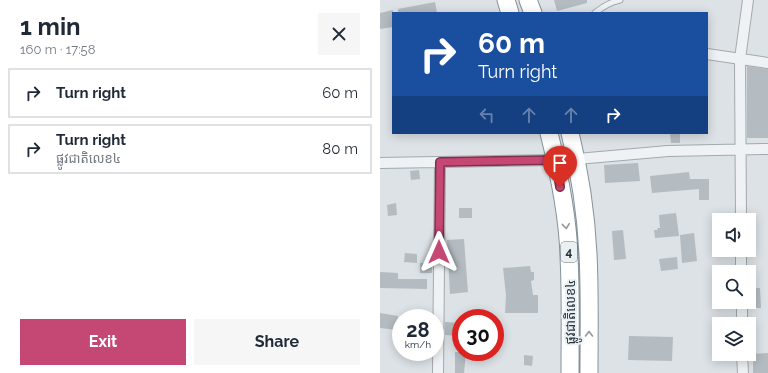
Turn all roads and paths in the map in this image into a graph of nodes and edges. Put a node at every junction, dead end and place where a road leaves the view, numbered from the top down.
1 (506, 0) edge
2 (528, 0) edge
3 (620, 0) edge
4 (748, 0) edge
5 (510, 12) edge
6 (533, 12) edge
7 (596, 12) edge
8 (708, 54) edge
9 (740, 59) junction
10 (768, 63) edge
11 (549, 134) edge
12 (570, 134) edge
13 (768, 149) edge
14 (740, 150) junction
15 (577, 159) junction
16 (556, 160) junction
17 (440, 162) junction
18 (380, 163) edge
19 (741, 213) edge
20 (742, 361) edge
21 (438, 373) edge
22 (570, 373) edge
23 (589, 373) edge
24 (743, 373) edge

1 - 5 highway
2 - 6 highway
3 - 7 lane
4 - 9 street
8 - 9 street
9 - 10 street
9 - 14 street
11 - 16 highway, ផ្លូវជាតិលេខ៤ / 4
12 - 15 highway, ផ្លូវជាតិលេខ៤ / 4
13 - 14 street
14 - 15 street
14 - 19 street
23 -> 15 highway, ផ្លូវជាតិលេខ៤ / 4
16 - 17 street
16 -> 22 highway, ផ្លូវជាតិលេខ៤ / 4
17 - 18 street
17 - 21 street
20 - 24 street

